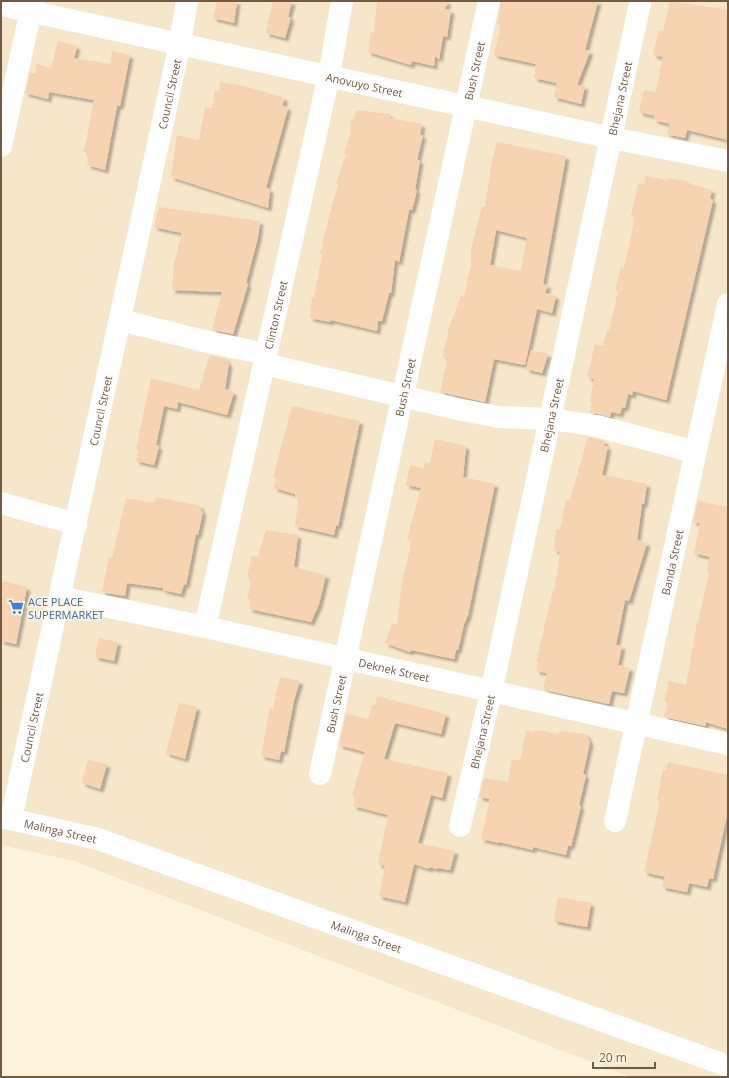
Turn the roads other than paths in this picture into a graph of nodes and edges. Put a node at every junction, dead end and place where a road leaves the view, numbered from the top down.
1 (187, 1) edge
2 (342, 1) edge
3 (488, 1) edge
4 (640, 3) dead end
5 (1, 5) edge
6 (32, 6) edge
7 (180, 43) junction
8 (329, 75) junction
9 (466, 106) junction
10 (612, 138) junction
11 (1, 146) edge
12 (728, 161) edge
13 (728, 304) edge
14 (120, 320) junction
15 (265, 359) junction
16 (403, 396) junction
17 (551, 419) junction
18 (695, 452) junction
19 (1, 503) edge
20 (76, 524) junction
21 (60, 597) junction
22 (205, 627) junction
23 (346, 658) junction
24 (492, 692) junction
25 (636, 723) junction
26 (728, 744) edge
27 (320, 774) dead end
28 (6, 818) edge
29 (615, 821) dead end
30 (460, 826) dead end
31 (728, 1066) edge

1 - 7 street, Council Street
2 - 8 street, Clinton Street
3 - 9 street, Bush Street
4 - 10 street, Bhejana Street
5 - 6 street, Anovuyo Street
6 - 7 street, Anovuyo Street
6 - 11 street
7 - 8 street, Anovuyo Street
7 - 14 street, Council Street
8 - 9 street, Anovuyo Street
8 - 15 street, Clinton Street
9 - 10 street, Anovuyo Street
9 - 16 street, Bush Street
10 - 12 street, Anovuyo Street
10 - 17 street, Bhejana Street
13 - 18 street, Banda Street
14 - 15 street
14 - 20 street, Council Street
15 - 16 street
15 - 22 street, Clinton Street
16 - 17 street
16 - 23 street, Bush Street
17 - 18 street
17 - 24 street, Bhejana Street
18 - 25 street, Banda Street
19 - 20 street
20 - 21 street, Council Street
21 - 22 street, Deknek Street
21 - 28 street, Council Street
22 - 23 street, Deknek Street
23 - 24 street, Deknek Street
23 - 27 street, Bush Street
24 - 25 street, Deknek Street
24 - 30 street, Bhejana Street
25 - 26 street, Deknek Street
25 - 29 street, Banda Street
28 - 31 street, Malinga Street

